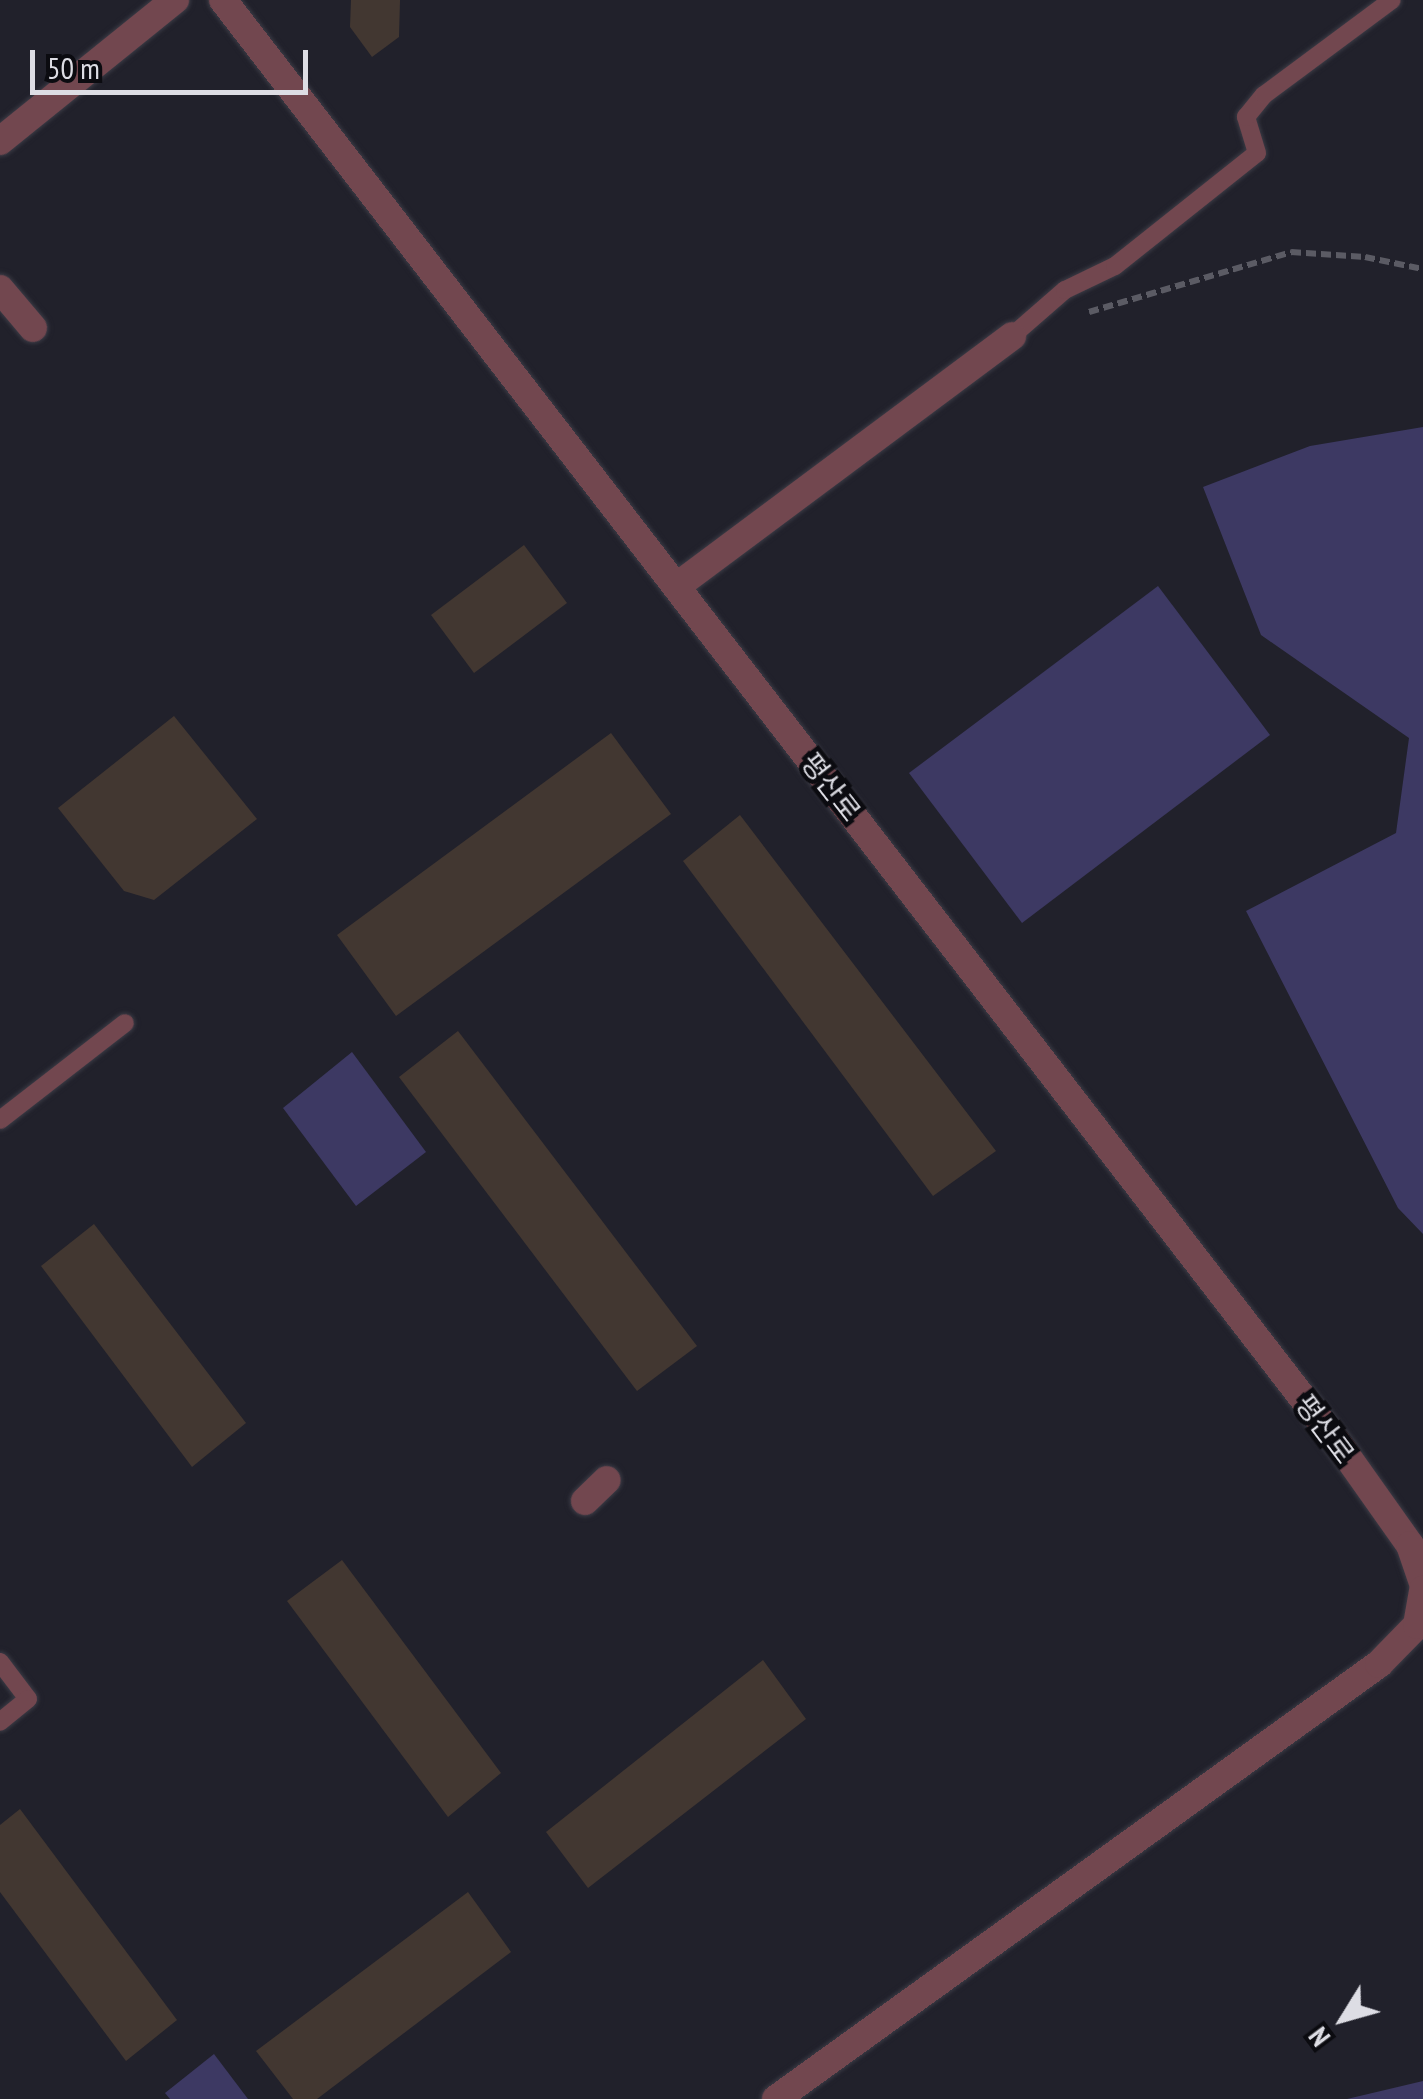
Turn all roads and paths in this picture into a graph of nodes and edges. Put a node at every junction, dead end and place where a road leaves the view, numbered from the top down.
1 (175, 0) edge
2 (223, 0) edge
3 (1392, 0) edge
4 (0, 142) edge
5 (1423, 269) edge
6 (0, 289) edge
7 (1073, 316) dead end
8 (33, 328) dead end
9 (1012, 336) joint
10 (677, 586) junction
11 (125, 1023) dead end
12 (0, 1120) edge
13 (607, 1480) dead end
14 (585, 1501) dead end
15 (1423, 1586) edge
16 (0, 1662) edge
17 (0, 1722) edge
18 (776, 2099) edge

1 - 4 street
2 - 10 street, 평산로
3 - 9 lane
5 - 7 path
6 - 8 street
9 - 10 street
10 - 15 street, 평산로
11 - 12 lane
13 - 14 street
15 - 18 street, 평산로
16 - 17 lane

